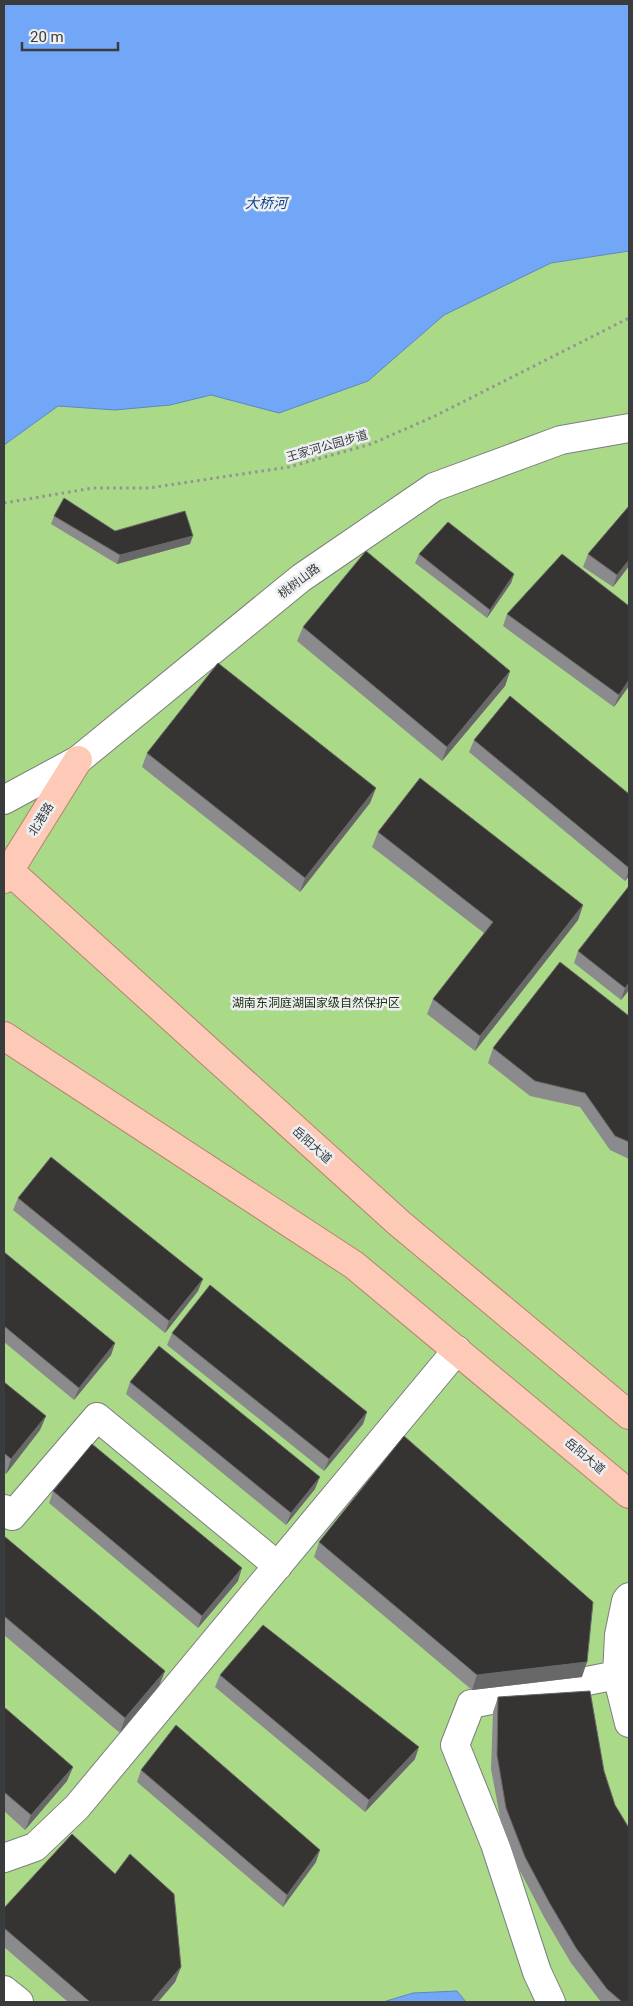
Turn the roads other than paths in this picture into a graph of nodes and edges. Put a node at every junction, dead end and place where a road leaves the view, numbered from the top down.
1 (629, 428) edge
2 (78, 760) junction
3 (4, 800) edge
4 (5, 872) edge
5 (4, 1036) edge
6 (456, 1350) junction
7 (629, 1415) edge
8 (629, 1494) edge
9 (4, 1509) edge
10 (278, 1566) junction
11 (629, 1597) edge
12 (617, 1675) junction
13 (629, 1723) edge
14 (4, 1858) edge
15 (4, 1990) edge
16 (19, 2002) edge
17 (551, 2002) edge

1 - 2 street, 桃树山路
2 - 3 street, 桃树山路
2 - 4 main road, 北港路
4 - 7 main road, 岳阳大道
5 - 6 main road, 岳阳大道
6 - 8 main road, 岳阳大道
6 - 10 street
9 - 10 street
10 - 14 street
11 - 12 street
12 - 13 street
12 - 17 street
15 - 16 street

